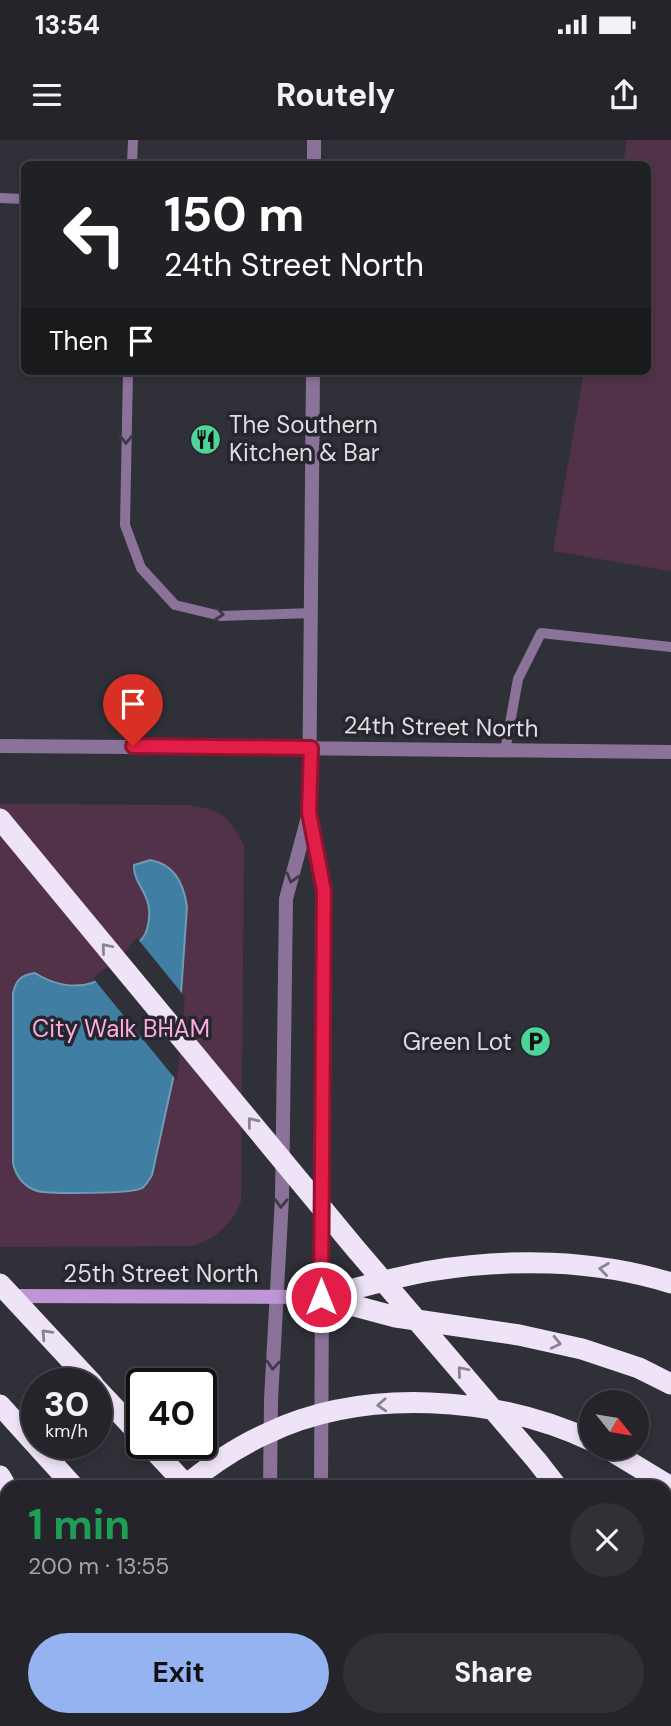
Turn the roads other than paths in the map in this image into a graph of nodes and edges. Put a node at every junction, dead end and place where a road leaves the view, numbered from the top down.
1 (133, 140) edge
2 (314, 140) edge
3 (132, 161) edge
4 (314, 161) edge
5 (0, 198) edge
6 (21, 199) edge
7 (128, 375) edge
8 (313, 375) edge
9 (312, 613) junction
10 (671, 647) edge
11 (0, 746) edge
12 (311, 748) junction
13 (505, 751) junction
14 (671, 752) edge
15 (309, 812) junction
16 (0, 819) edge
17 (671, 1283) edge
18 (0, 1284) edge
19 (0, 1296) edge
20 (277, 1297) junction
21 (321, 1297) junction
22 (77, 1368) edge
23 (671, 1384) edge
24 (0, 1405) edge
25 (112, 1405) edge
26 (126, 1420) edge
27 (579, 1436) edge
28 (162, 1459) edge
29 (626, 1460) edge
30 (537, 1461) junction
31 (68, 1480) edge
32 (182, 1480) edge
33 (192, 1480) edge
34 (270, 1480) edge
35 (321, 1480) edge
36 (545, 1480) edge
37 (552, 1480) edge
38 (659, 1480) edge

1 - 3 lane
2 - 4 street
5 - 6 lane
7 -> 9 lane
8 - 9 street
9 - 12 street
10 - 13 lane
11 - 12 street, 24th Street North
12 - 13 street, 24th Street North
12 - 15 street
13 - 14 street, 24th Street North
15 -> 20 street
15 - 21 street
30 -> 16 highway, bridge
17 -> 21 highway
22 -> 18 highway, bridge
19 - 20 main road, 25th Street North
20 - 21 main road, 25th Street North
20 -> 34 street
21 -> 23 highway
21 - 35 street
24 - 31 highway
25 - 26 highway
27 -> 33 highway, bridge
28 - 32 highway, bridge
29 - 38 highway
30 - 36 highway
30 - 37 highway

